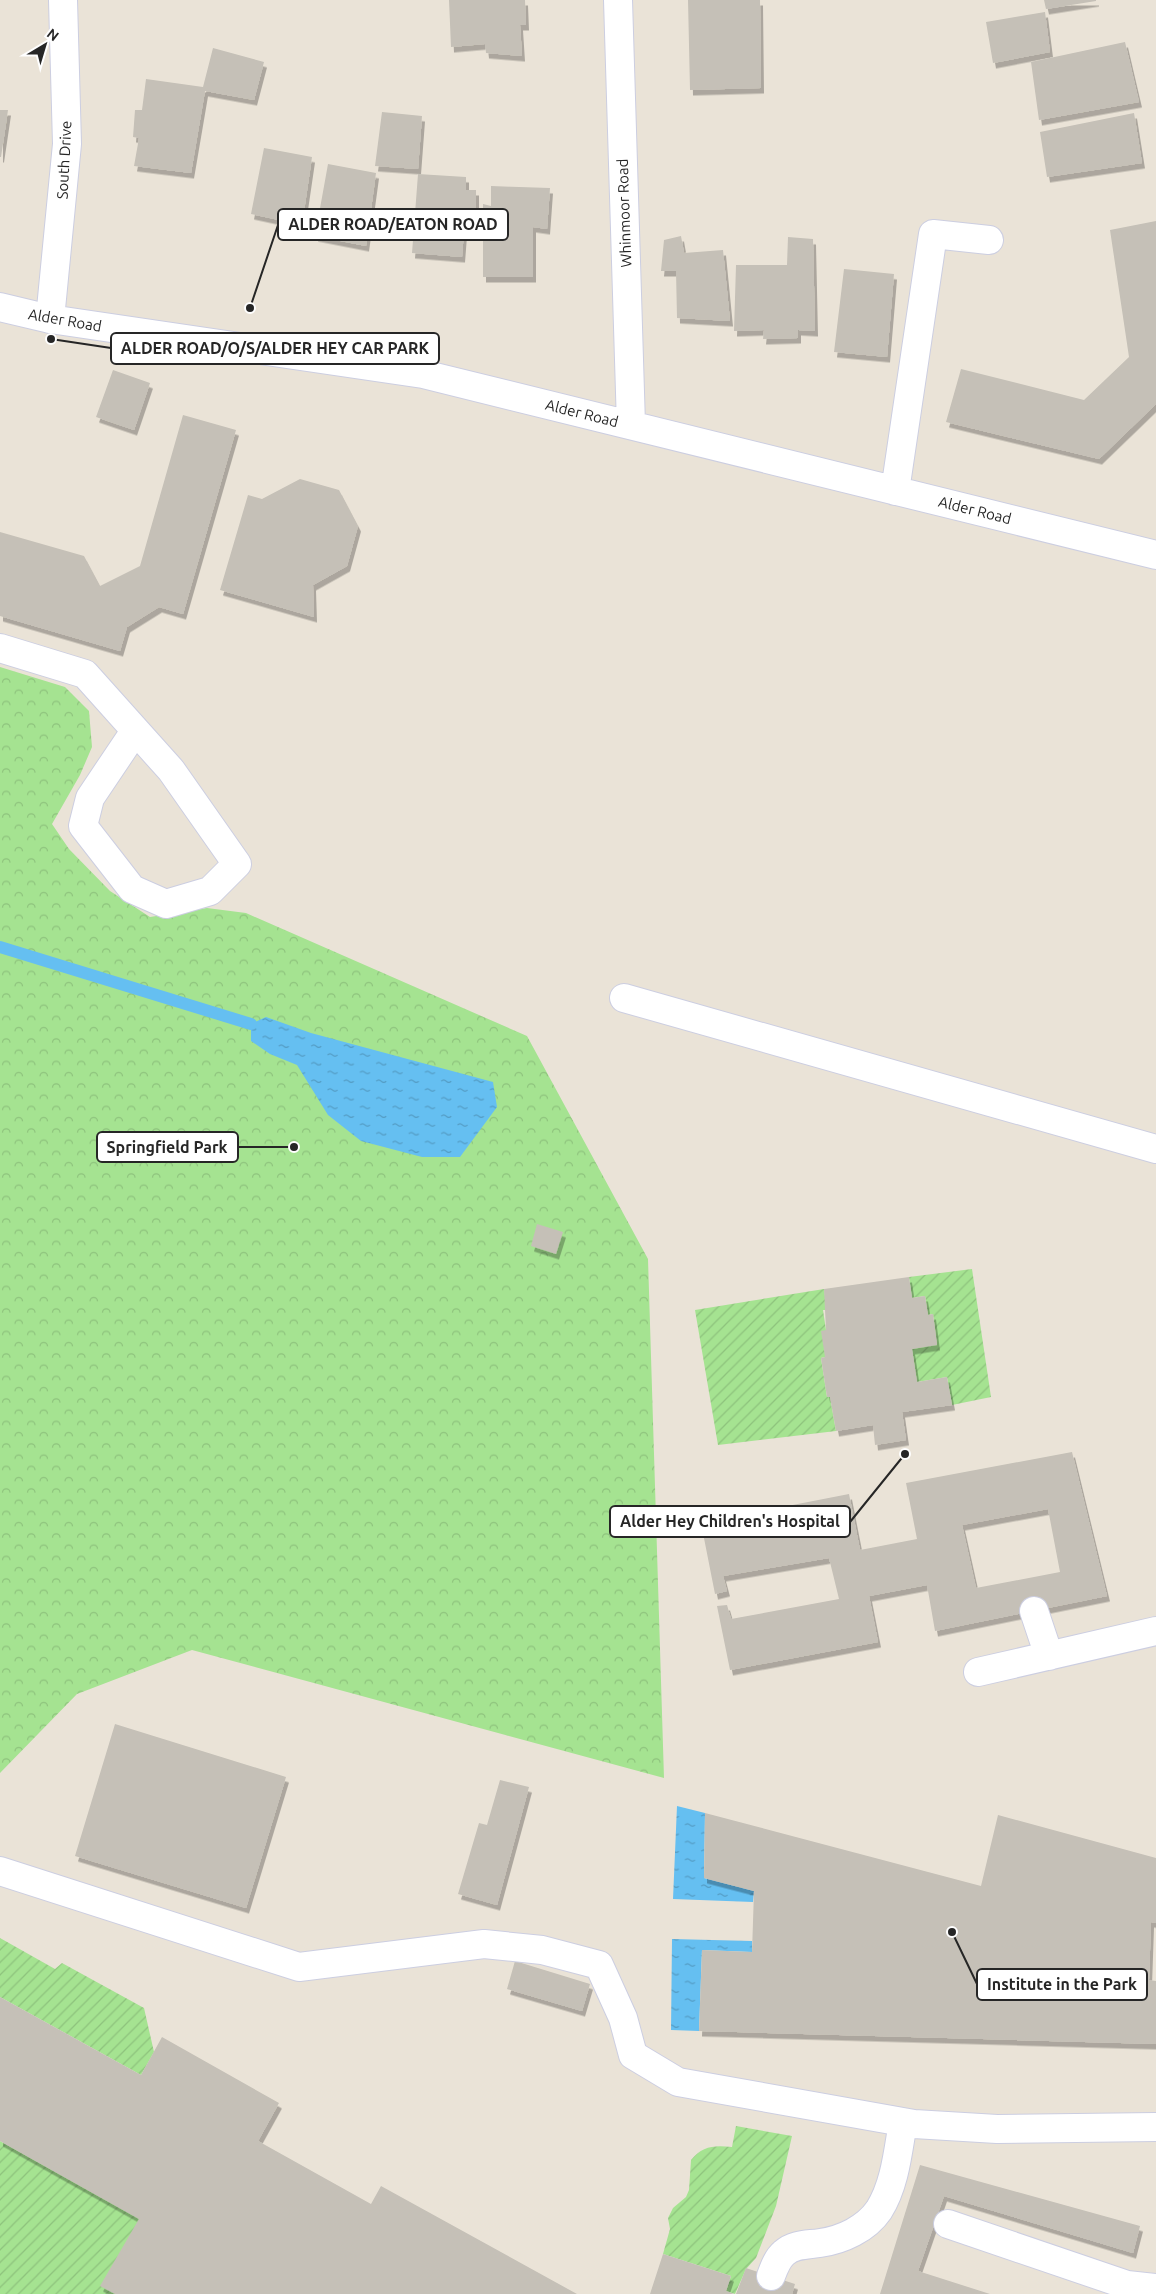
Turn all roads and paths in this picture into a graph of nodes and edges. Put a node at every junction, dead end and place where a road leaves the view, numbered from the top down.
1 (63, 0) edge
2 (618, 0) edge
3 (989, 240) dead end
4 (0, 307) edge
5 (50, 319) junction
6 (631, 425) junction
7 (895, 491) junction
8 (1156, 555) edge
9 (0, 648) edge
10 (135, 731) junction
11 (624, 998) dead end
12 (1156, 1148) edge
13 (1034, 1611) dead end
14 (1156, 1631) edge
15 (1049, 1656) junction
16 (978, 1672) dead end
17 (0, 1872) edge
18 (903, 2122) junction
19 (1156, 2127) edge
20 (948, 2224) dead end
21 (771, 2276) dead end
22 (1156, 2288) edge

1 - 5 street, South Drive
2 - 6 street, Whinmoor Road
3 - 7 street
4 - 5 street, Alder Road
5 - 6 street, Alder Road
6 - 7 street, Alder Road
7 - 8 street, Alder Road
9 - 10 street
10 - 10 street
11 - 12 street
13 - 15 street
14 - 15 street
15 - 16 street
17 - 18 street
18 - 19 street
18 - 21 street
20 - 22 street

